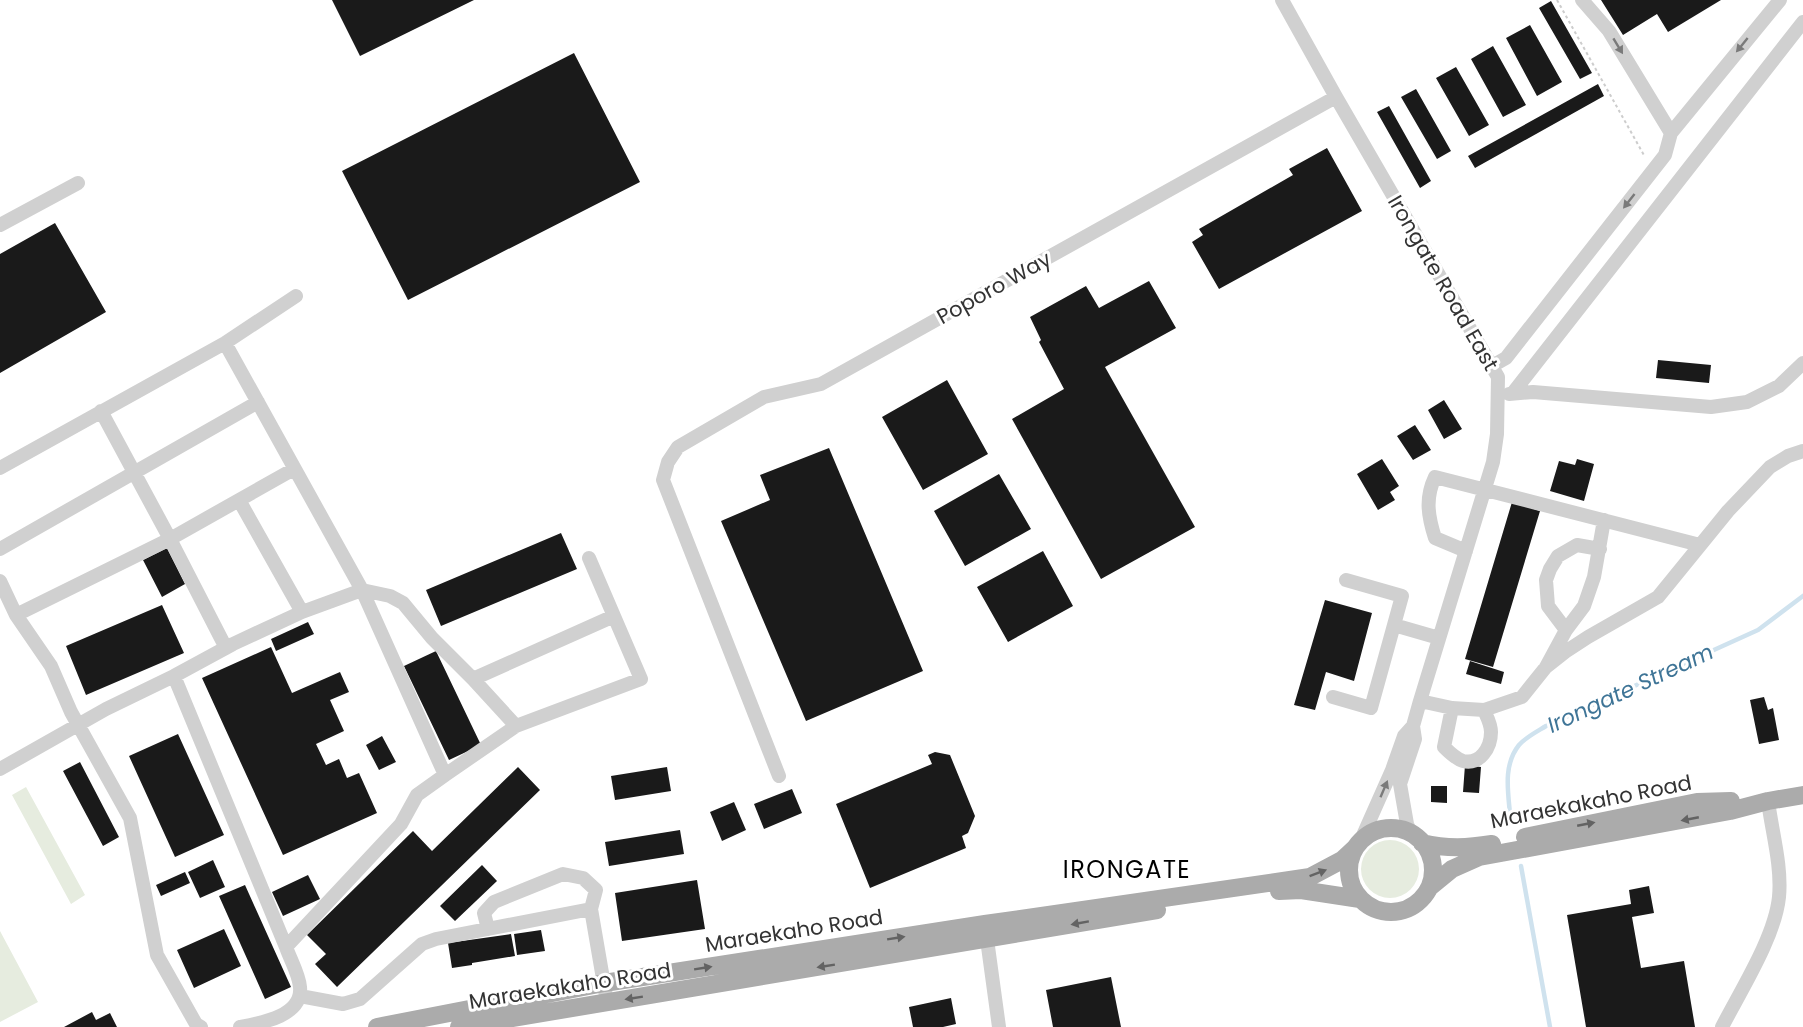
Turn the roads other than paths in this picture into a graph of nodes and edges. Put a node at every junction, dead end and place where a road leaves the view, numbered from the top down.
1 (1582, 0) edge
2 (1780, 0) edge
3 (1284, 1) edge
4 (1803, 22) edge
5 (1336, 97) junction
6 (1671, 132) junction
7 (78, 183) dead end
8 (0, 225) edge
9 (296, 296) dead end
10 (225, 343) junction
11 (1803, 363) edge
12 (1492, 366) junction
13 (1512, 394) junction
14 (1498, 395) junction
15 (258, 402) junction
16 (102, 411) junction
17 (1803, 451) edge
18 (0, 468) edge
19 (294, 469) junction
20 (135, 473) junction
21 (1484, 489) junction
22 (239, 500) junction
23 (1604, 520) junction
24 (170, 539) junction
25 (1700, 545) junction
26 (0, 549) edge
27 (1600, 549) junction
28 (1466, 551) junction
29 (589, 558) dead end
30 (1346, 580) dead end
31 (0, 581) edge
32 (362, 590) junction
33 (302, 612) junction
34 (16, 615) junction
35 (614, 616) junction
36 (1394, 624) junction
37 (1566, 630) junction
38 (1439, 638) junction
39 (226, 648) junction
40 (1546, 667) junction
41 (174, 676) junction
42 (473, 679) junction
43 (1333, 697) dead end
44 (1420, 701) junction
45 (1452, 708) junction
46 (1484, 710) junction
47 (78, 724) junction
48 (516, 726) junction
49 (1413, 726) junction
50 (0, 769) edge
51 (445, 775) junction
52 (779, 776) dead end
53 (1803, 795) edge
54 (1768, 801) junction
55 (1417, 838) junction
56 (1358, 844) junction
57 (1430, 887) junction
58 (1220, 894) junction
59 (1360, 899) junction
60 (591, 909) junction
61 (488, 929) junction
62 (986, 932) junction
63 (286, 947) junction
64 (604, 983) junction
65 (300, 996) junction
66 (607, 1002) junction
67 (201, 1027) edge
68 (240, 1027) edge
69 (377, 1027) edge
70 (459, 1027) edge
71 (999, 1027) edge
72 (1722, 1027) edge

1 -> 6 street
2 -> 6 street
3 - 5 street, Irongate Road East
4 - 13 street
5 - 12 street, Irongate Road East
5 - 52 street, Poporo Way
6 -> 12 street
7 - 8 street
9 - 10 street
10 - 15 street
10 - 16 street
11 - 13 street
12 - 14 street, Irongate Road East
13 - 14 street
14 - 21 street, Irongate Road East
15 - 19 street
15 - 20 street
16 - 18 street
16 - 20 street
17 - 25 street
19 - 22 street
19 - 32 street
20 - 24 street
20 - 26 street
21 - 23 street
21 - 28 street, Irongate Road East
21 - 28 street
22 - 24 street
22 - 33 street
23 - 25 street
23 - 27 street
24 - 34 street
24 - 39 street
25 - 40 street
27 - 37 street
27 - 37 street
28 - 38 street, Irongate Road East
29 - 35 street
30 - 36 street
31 - 34 street
32 - 33 street
32 - 42 street
32 - 51 street
33 - 39 street
34 - 47 street
35 - 42 street
35 - 48 street
36 - 38 street
36 - 43 street
37 - 40 street
38 - 44 street, Irongate Road East
39 - 41 street
40 - 46 street
41 - 47 street
41 - 63 street
42 - 48 street
44 - 45 street
44 - 49 street, Irongate Road East
45 - 46 street
45 - 46 street
47 - 50 street
47 - 67 street
48 - 51 street
49 - 55 street
56 -> 49 street
51 - 63 street
53 - 54 main road, Maraekakaho Road
55 -> 54 main road, Maraekakaho Road
54 -> 57 main road, Maraekakaho Road
54 - 72 street
55 - 56 main road
55 - 57 main road
58 -> 56 main road, Maraekakaho Road
56 - 59 main road
57 - 59 main road
58 - 59 main road
58 - 62 main road, Maraekakaho Road
60 - 61 street
60 - 61 street
60 - 64 street
61 - 65 street
64 -> 62 main road, Maraekaho Road
62 -> 66 main road, Maraekakaho Road
62 - 71 street
63 - 65 street
64 - 66 street
64 - 69 main road, Maraekaho Road
65 - 68 street
66 - 70 main road, Maraekakaho Road

